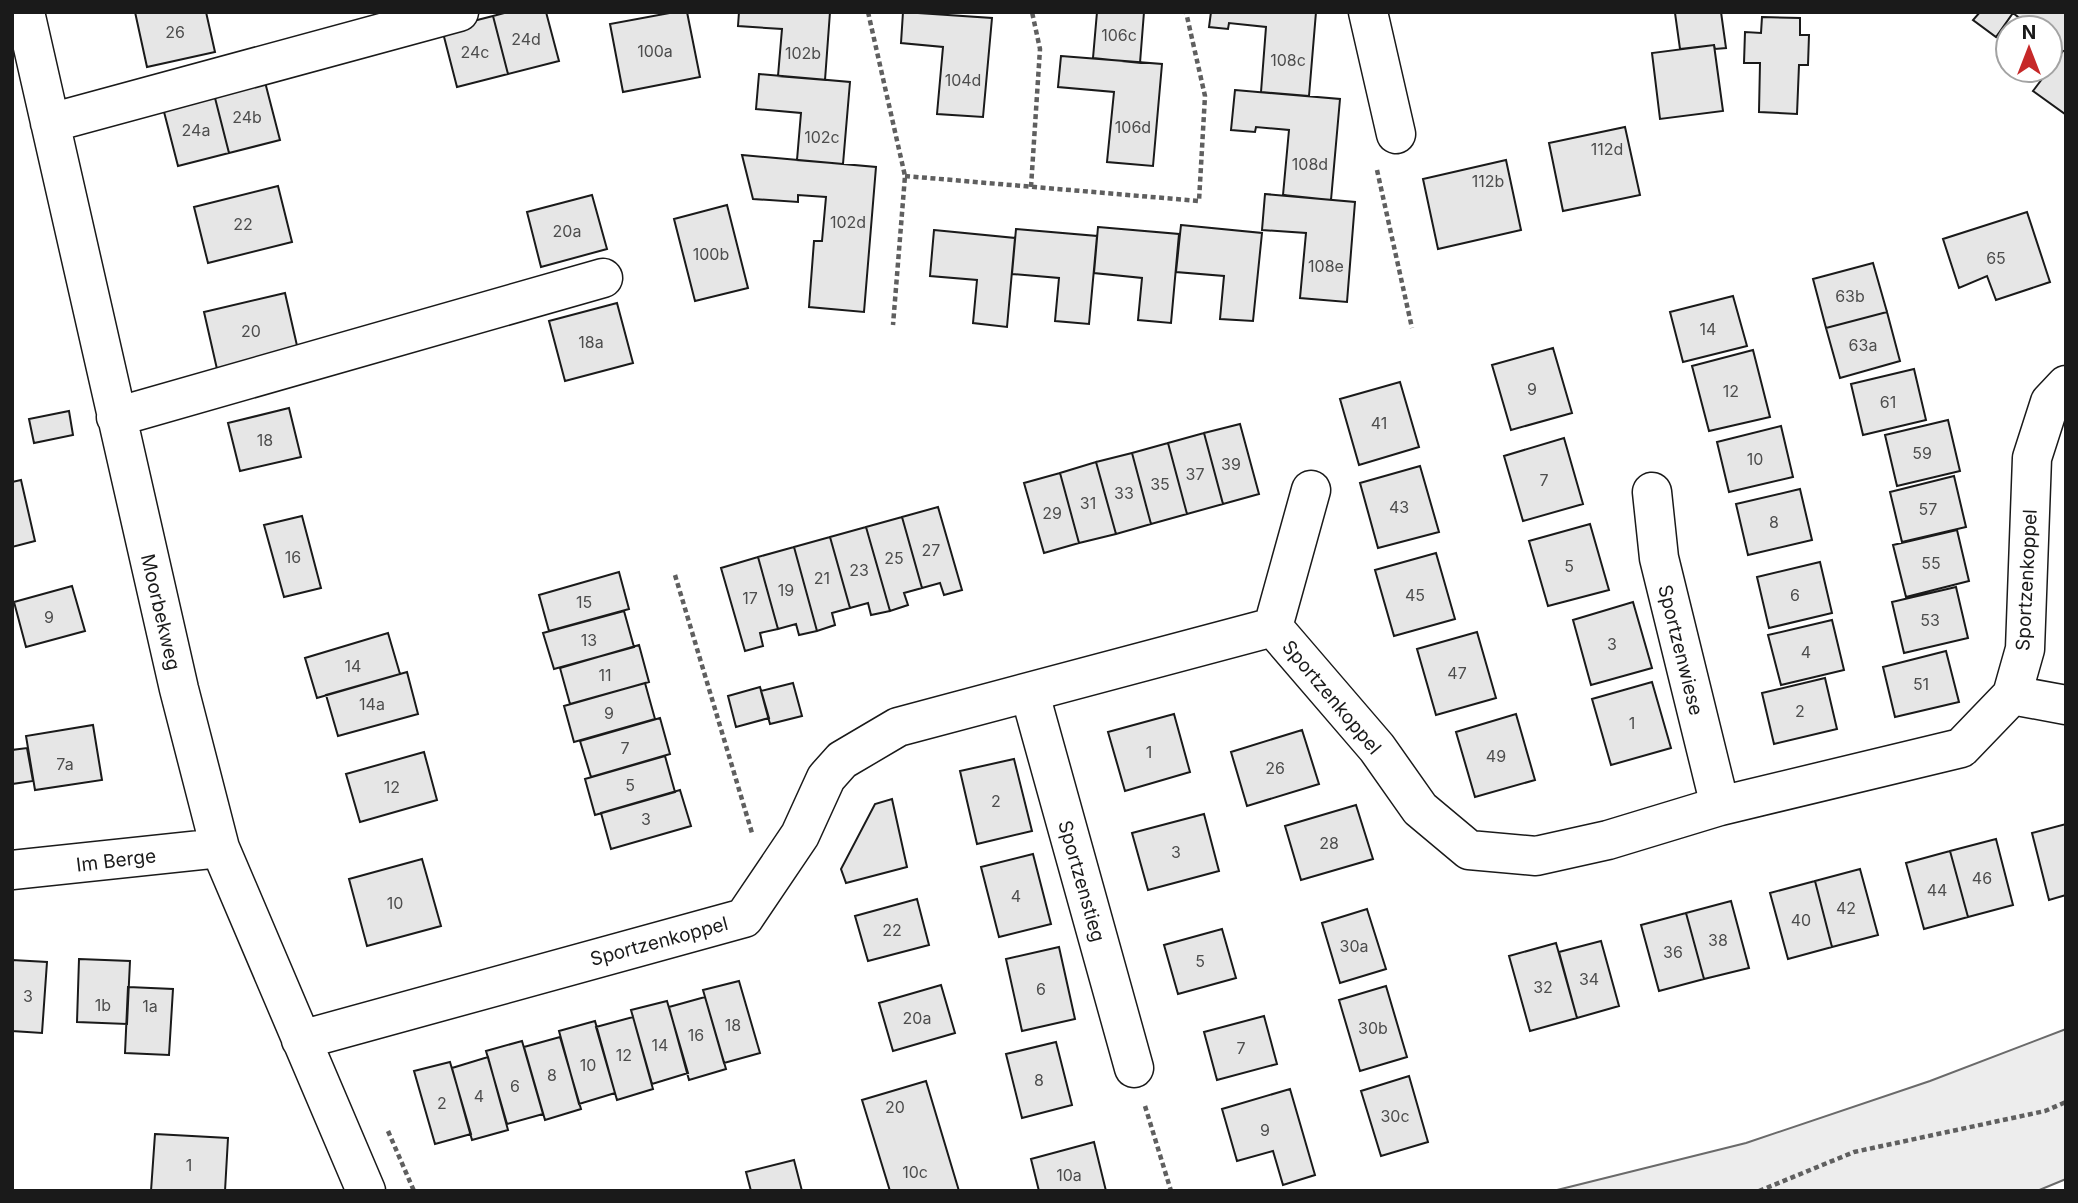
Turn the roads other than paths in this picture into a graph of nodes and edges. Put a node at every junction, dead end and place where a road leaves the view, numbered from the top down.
1 (25, 12) edge
2 (459, 12) edge
3 (1368, 12) edge
4 (50, 123) junction
5 (1396, 134) dead end
6 (603, 278) dead end
7 (2066, 385) edge
8 (116, 417) junction
9 (1311, 490) dead end
10 (1652, 492) dead end
11 (1273, 627) junction
12 (1030, 694) junction
13 (2012, 695) junction
14 (2066, 705) edge
15 (1720, 806) junction
16 (220, 848) junction
17 (12, 870) edge
18 (300, 1040) junction
19 (1134, 1068) road end
20 (366, 1191) edge

1 - 4 street, Moorbekweg
2 - 4 street
3 - 5 street
4 - 8 street, Moorbekweg
6 - 8 street
7 - 13 street, Sportzenkoppel
8 - 16 street, Moorbekweg
9 - 11 street
10 - 15 street, Sportzenwiese
11 - 12 street, Sportzenkoppel
11 - 15 street, Sportzenkoppel
12 - 18 street, Sportzenkoppel
12 - 19 street, Sportzenstieg
13 - 14 street
13 - 15 street, Sportzenkoppel
16 - 17 street, Im Berge
16 - 18 street, Moorbekweg
18 - 20 street, Moorbekweg

